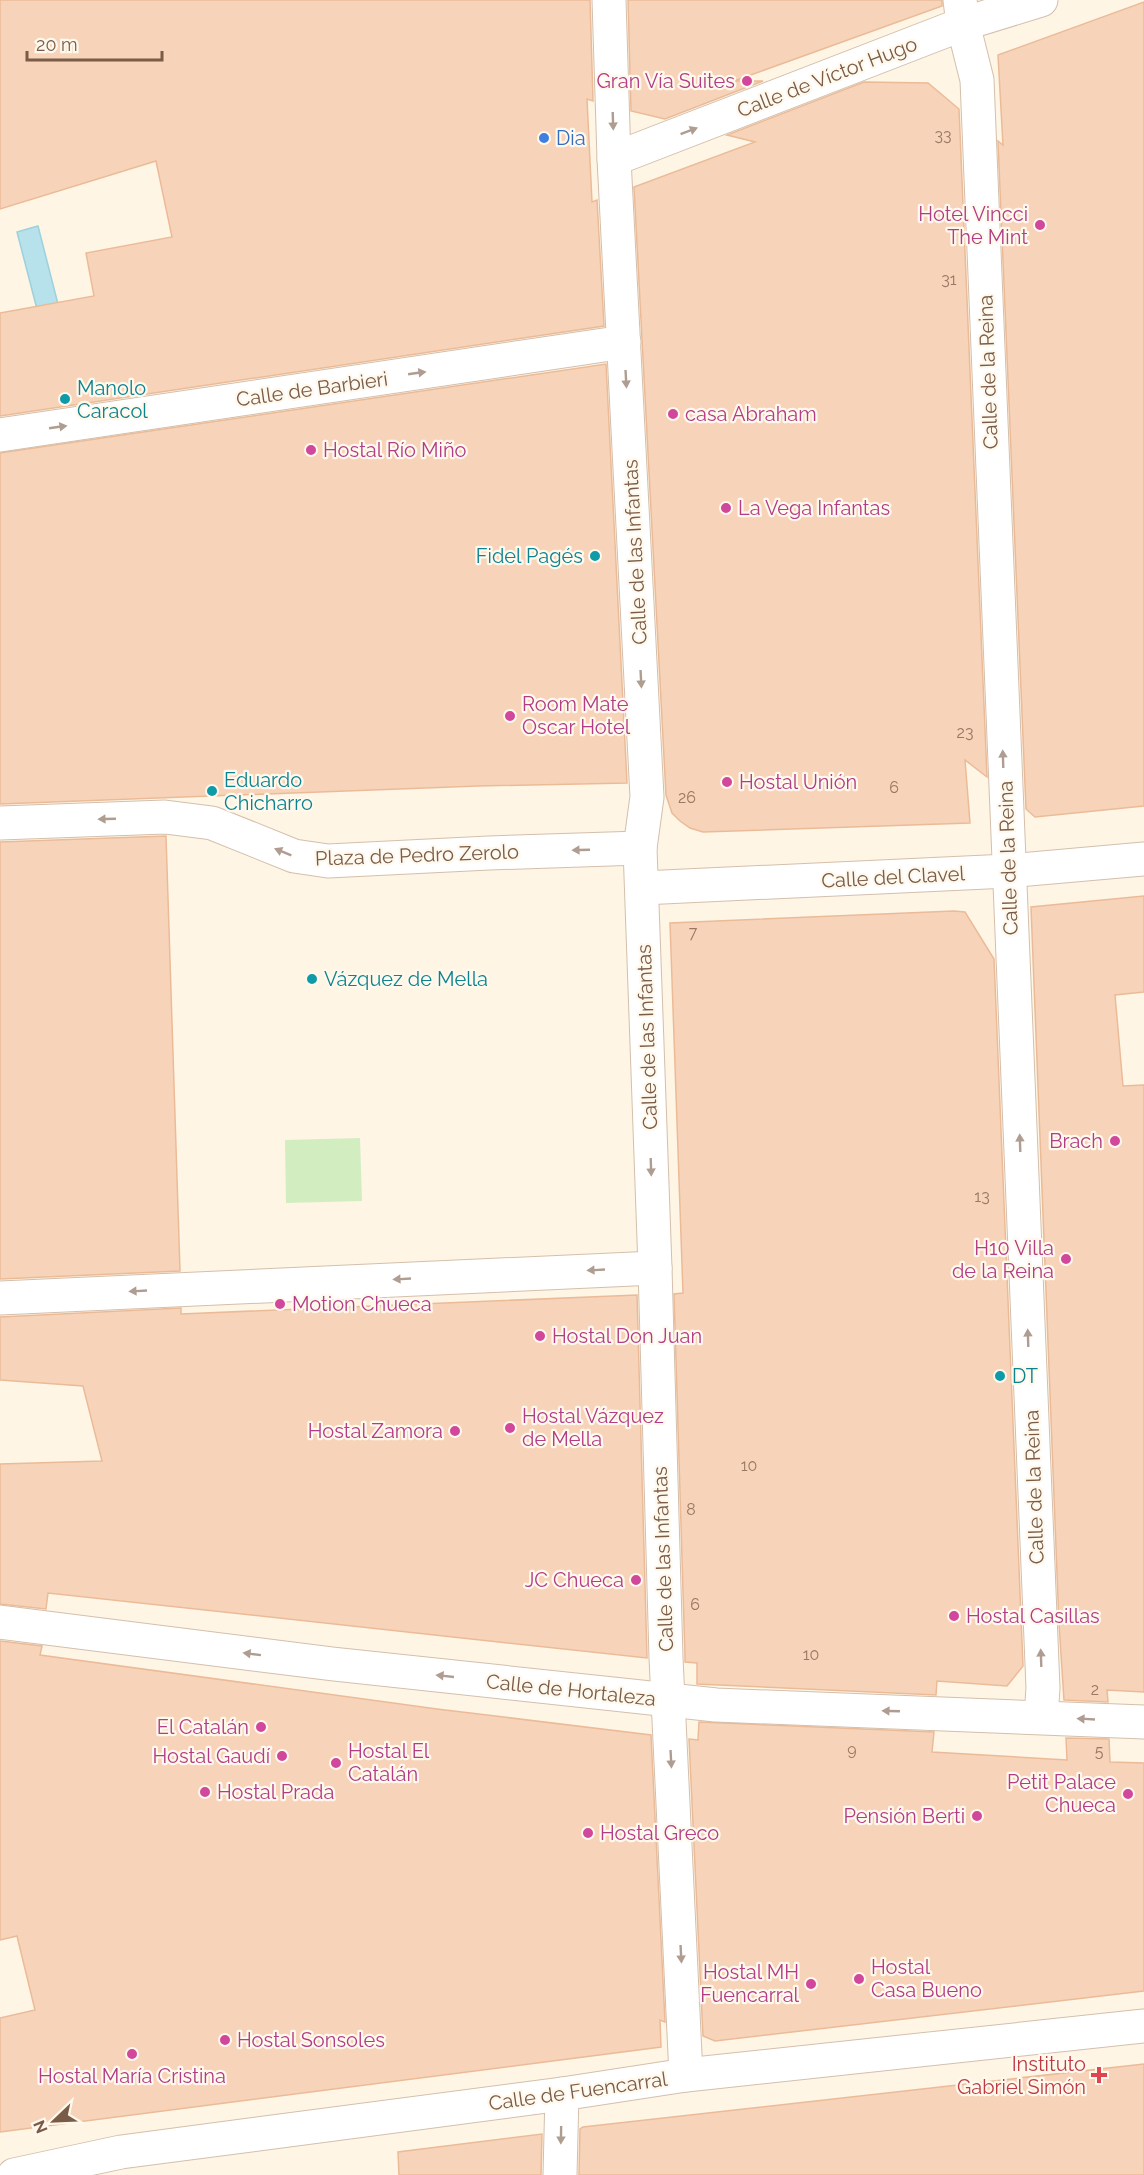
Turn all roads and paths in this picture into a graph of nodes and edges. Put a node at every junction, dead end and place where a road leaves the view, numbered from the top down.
1 (609, 0) edge
2 (1041, 0) edge
3 (962, 12) edge
4 (614, 159) junction
5 (624, 342) junction
6 (0, 435) edge
7 (0, 824) edge
8 (640, 848) junction
9 (1144, 859) edge
10 (1008, 871) junction
11 (642, 888) junction
12 (655, 1268) junction
13 (0, 1298) edge
14 (0, 1622) edge
15 (669, 1700) junction
16 (1041, 1717) junction
17 (1144, 1722) edge
18 (1144, 2026) edge
19 (686, 2075) junction
20 (562, 2094) junction
21 (14, 2175) edge
22 (560, 2175) edge

1 -> 4 street, Calle de las Infantas
2 - 3 street, Calle de Víctor Hugo
4 -> 3 street, Calle de Víctor Hugo
10 -> 3 street, Calle de la Reina
4 - 5 street, Calle de las Infantas
6 -> 5 street, Calle de Barbieri
5 -> 8 street, Calle de las Infantas
8 -> 7 street, Plaza de Pedro Zerolo
8 - 11 street, Calle de las Infantas
9 - 10 street, Calle del Clavel
10 - 11 street, Calle del Clavel
16 -> 10 street, Calle de la Reina
11 -> 12 street, Calle de las Infantas
12 -> 13 street
12 - 15 street, Calle de las Infantas
15 -> 14 street, Calle de Hortaleza
16 -> 15 street, Calle de Hortaleza
15 -> 19 street, Calle de las Infantas
17 -> 16 street, Calle de Hortaleza
18 - 19 street, Calle de Fuencarral
19 - 20 street, Calle de Fuencarral
20 - 21 street, Calle de Fuencarral
20 -> 22 street

